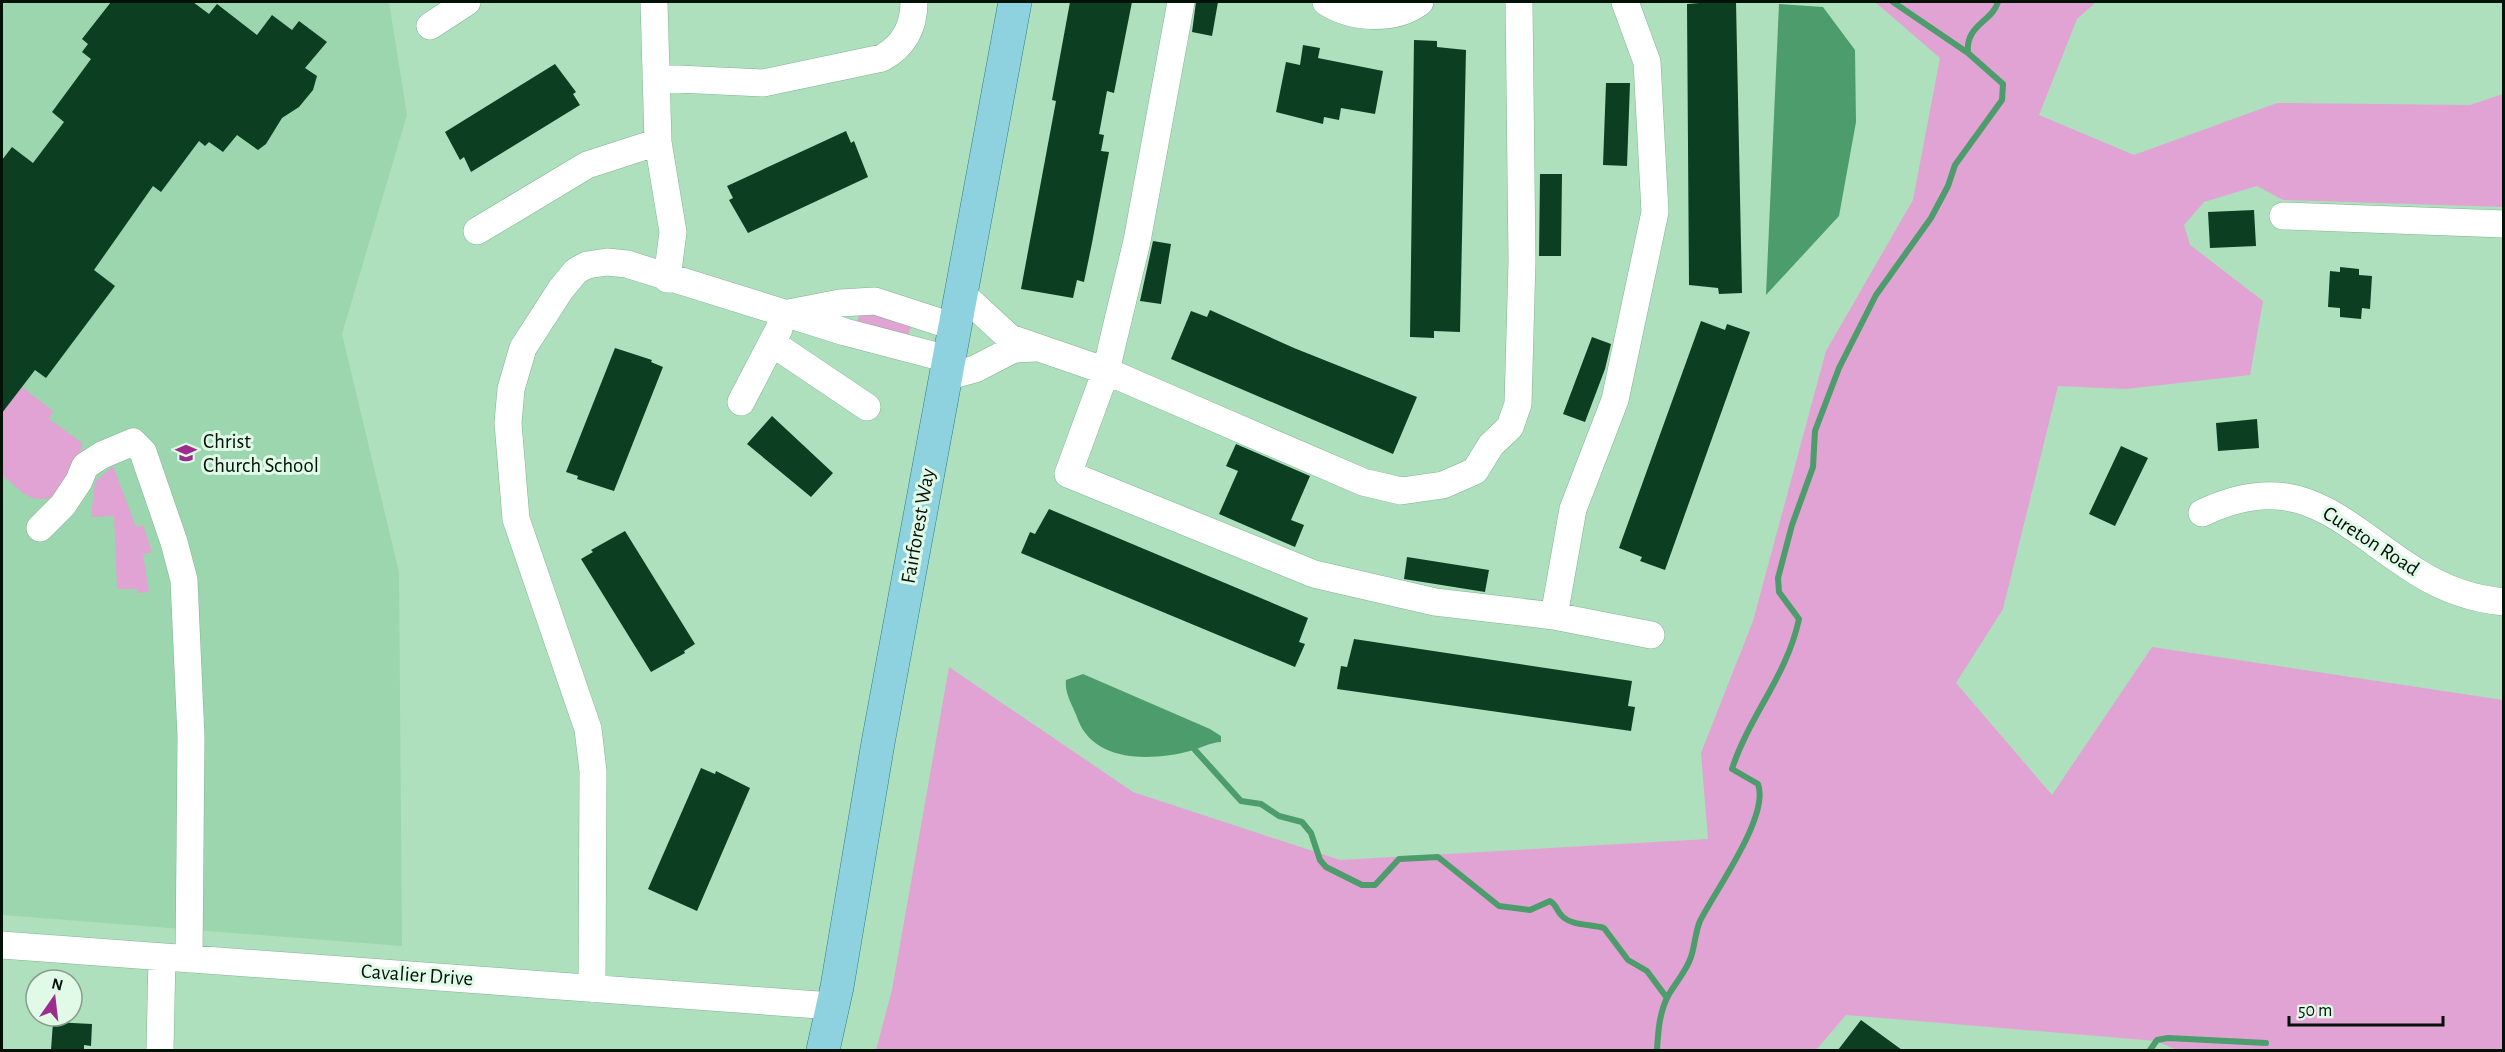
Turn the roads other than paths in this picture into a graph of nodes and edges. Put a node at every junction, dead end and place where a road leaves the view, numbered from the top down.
1 (467, 2) edge
2 (654, 2) edge
3 (914, 2) edge
4 (1016, 2) edge
5 (1181, 2) edge
6 (1326, 2) edge
7 (1420, 2) edge
8 (1519, 2) edge
9 (1625, 2) edge
10 (430, 26) dead end
11 (656, 78) junction
12 (658, 142) junction
13 (2283, 216) dead end
14 (2504, 225) edge
15 (477, 231) dead end
16 (667, 279) junction
17 (961, 293) junction
18 (788, 313) junction
19 (955, 327) junction
20 (772, 343) junction
21 (1037, 348) junction
22 (946, 368) junction
23 (1106, 372) junction
24 (741, 402) dead end
25 (867, 408) dead end
26 (2202, 513) dead end
27 (40, 528) dead end
28 (2504, 602) edge
29 (1554, 616) junction
30 (1651, 635) dead end
31 (2, 945) edge
32 (162, 957) junction
33 (189, 959) junction
34 (592, 989) junction
35 (832, 1006) junction
36 (160, 1050) edge
37 (823, 1050) edge

1 - 10 street
2 - 11 street
3 - 11 street
4 - 17 main road, Fairforest Way
5 - 23 street
6 - 7 street
8 - 23 street
9 - 29 street
11 - 12 street
12 - 15 street
12 - 16 street
13 - 14 street
16 - 18 street
16 - 34 street
17 - 19 main road, Fairforest Way
17 - 21 street
18 - 19 street
18 - 20 street
18 - 22 street
19 - 22 main road, Fairforest Way
20 - 24 street
20 - 25 street
21 - 22 street
21 - 23 street
22 - 35 main road, Fairforest Way
23 - 29 street
26 - 28 street, Cureton Road
27 - 33 street
29 - 30 street
31 - 32 street, Cavalier Drive
32 - 33 street, Cavalier Drive
32 - 36 street
33 - 34 street, Cavalier Drive
34 - 35 street, Cavalier Drive
35 - 37 main road, Fairforest Way

